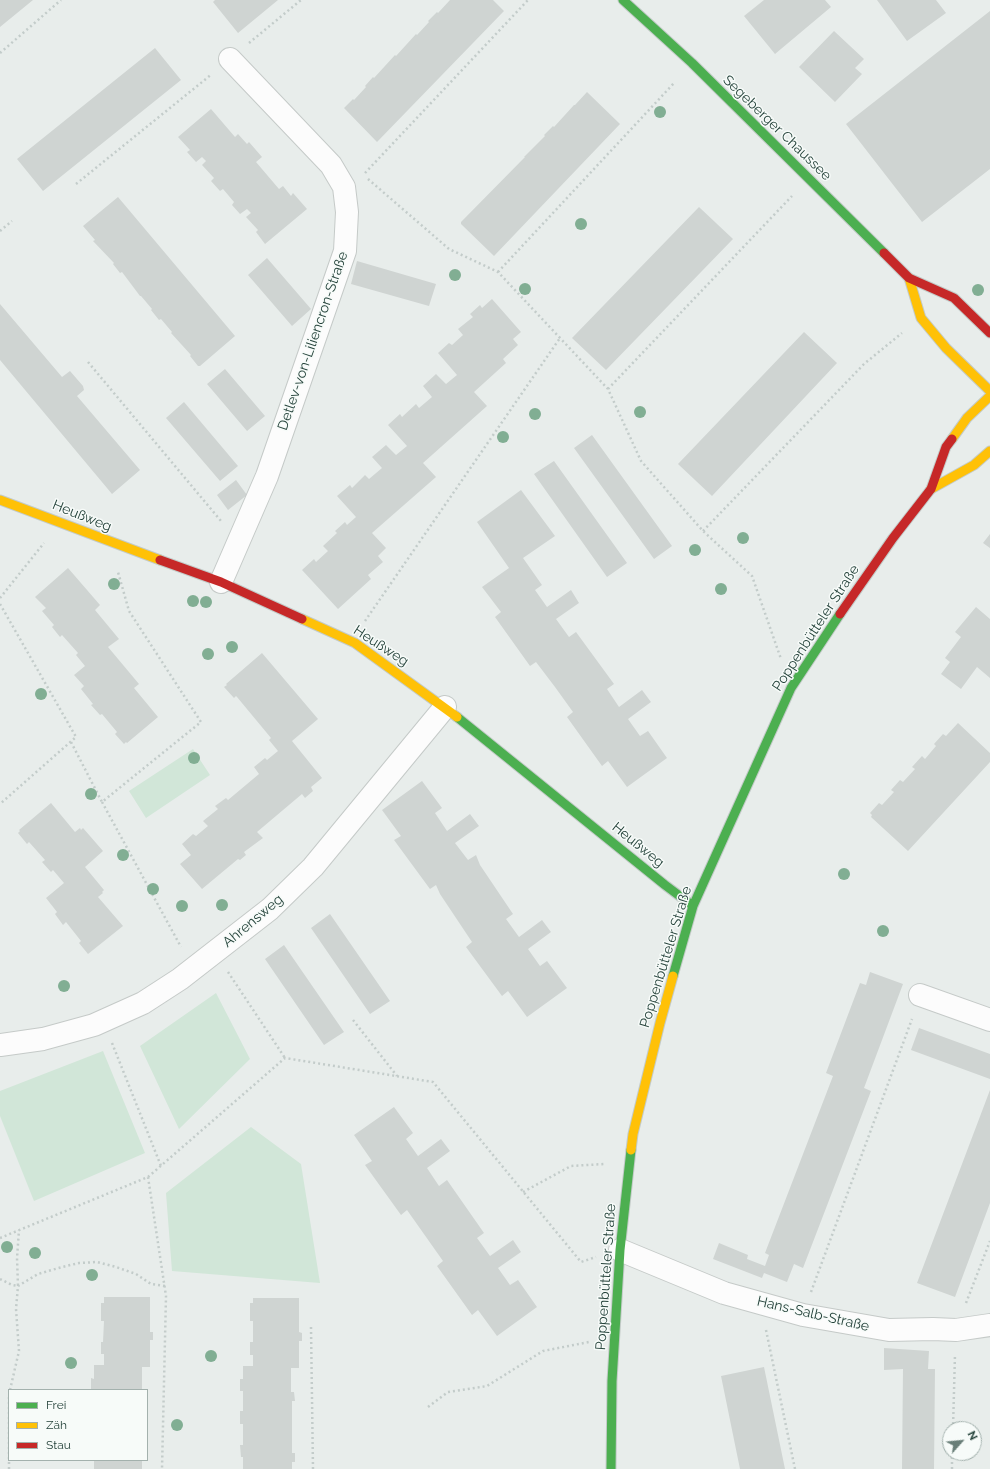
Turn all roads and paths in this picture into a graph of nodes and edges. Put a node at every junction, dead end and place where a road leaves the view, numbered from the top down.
1 (61, 0) edge
2 (301, 0) edge
3 (528, 0) edge
4 (623, 0) edge
5 (0, 53) edge
6 (230, 59) junction
7 (692, 63) junction
8 (810, 179) junction
9 (76, 184) dead end
10 (12, 221) dead end
11 (0, 231) edge
12 (498, 272) junction
13 (909, 278) junction
14 (921, 318) junction
15 (990, 333) edge
16 (560, 338) junction
17 (88, 362) dead end
18 (608, 389) junction
19 (990, 391) edge
20 (990, 396) edge
21 (990, 451) edge
22 (931, 490) junction
23 (0, 500) edge
24 (60, 522) junction
25 (703, 531) junction
26 (110, 542) junction
27 (238, 542) junction
28 (221, 582) junction
29 (0, 598) edge
30 (0, 604) edge
31 (351, 641) junction
32 (790, 688) junction
33 (445, 707) junction
34 (71, 742) junction
35 (102, 802) junction
36 (0, 804) edge
37 (693, 906) junction
38 (215, 952) junction
39 (193, 969) junction
40 (920, 995) joint
41 (353, 1020) dead end
42 (990, 1020) edge
43 (104, 1021) junction
44 (0, 1045) edge
45 (285, 1058) junction
46 (398, 1076) junction
47 (629, 1162) junction
48 (161, 1166) junction
49 (148, 1177) junction
50 (523, 1192) junction
51 (19, 1230) junction
52 (0, 1238) edge
53 (620, 1250) junction
54 (0, 1279) edge
55 (18, 1286) junction
56 (165, 1286) junction
57 (760, 1303) junction
58 (803, 1315) junction
59 (990, 1325) edge
60 (311, 1327) dead end
61 (615, 1338) junction
62 (10, 1389) edge
63 (428, 1406) dead end
64 (162, 1469) edge
65 (313, 1469) edge
66 (611, 1469) edge
67 (795, 1469) edge

1 - 5 path
2 - 6 path
3 - 12 path
4 - 7 main road, Segeberger Chaussee
6 - 9 path
6 - 27 street, Detlev-von-Liliencron-Straße
7 - 8 main road, Segeberger Chaussee
7 - 12 path
8 - 13 main road, Segeberger Chaussee
8 - 18 path
10 - 11 path
12 - 16 path
13 - 14 main road, Segeberger Chaussee
13 - 15 main road, Segeberger Chaussee
14 - 19 main road, Segeberger Chaussee
14 - 25 path
16 - 18 path
16 - 31 path
17 - 27 path
18 - 25 path
20 - 22 main road, Poppenbütteler Straße
21 - 22 main road, Poppenbütteler Straße
22 - 32 main road, Poppenbütteler Straße
23 - 24 main road, Heußweg
24 - 26 main road, Heußweg
24 - 29 path
25 - 32 path
26 - 28 main road, Heußweg
26 - 35 path
27 - 28 street, Detlev-von-Liliencron-Straße
28 - 31 main road, Heußweg
30 - 34 path
31 - 33 main road, Heußweg
32 - 37 main road, Poppenbütteler Straße
33 - 37 main road, Heußweg
33 - 38 street, Ahrensweg
34 - 35 path
34 - 36 path
35 - 39 path
37 - 47 main road, Poppenbütteler Straße
38 - 39 street, Ahrensweg
38 - 45 path
39 - 43 street, Ahrensweg
40 - 42 street
40 - 58 path
41 - 46 path
43 - 44 street, Ahrensweg
43 - 48 path
45 - 46 path
45 - 48 path
46 - 50 path
47 - 50 path
47 - 53 main road, Poppenbütteler Straße
48 - 49 path
49 - 51 path
49 - 56 path
50 - 53 path
51 - 52 path
51 - 55 path
53 - 57 street, Hans-Salb-Straße
53 - 61 main road, Poppenbütteler Straße
54 - 55 path
55 - 56 path
55 - 62 path
56 - 64 path
57 - 58 street, Hans-Salb-Straße
57 - 67 path
58 - 59 street, Hans-Salb-Straße
60 - 65 path
61 - 63 path
61 - 66 main road, Poppenbütteler Straße

